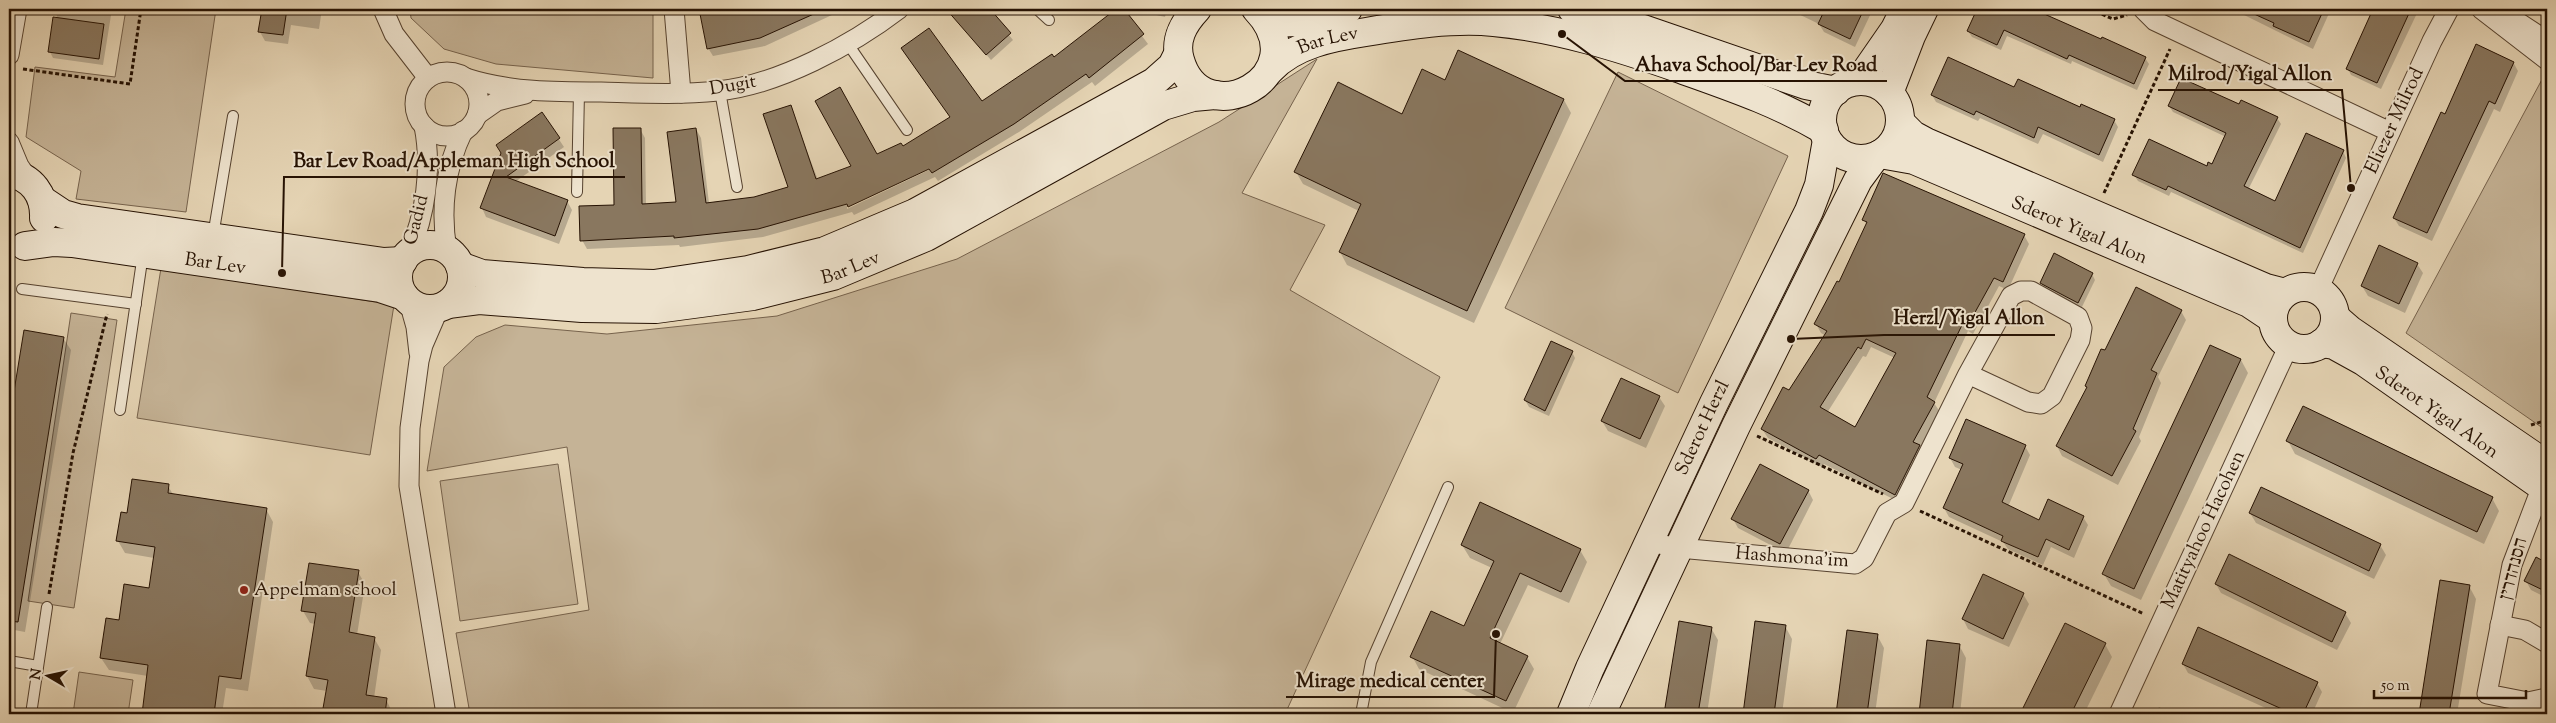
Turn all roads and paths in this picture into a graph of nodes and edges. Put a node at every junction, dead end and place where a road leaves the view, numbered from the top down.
1 (17, 9) edge
2 (141, 9) edge
3 (383, 9) edge
4 (674, 9) edge
5 (899, 9) edge
6 (1037, 9) edge
7 (1197, 9) edge
8 (1348, 9) edge
9 (1572, 9) edge
10 (1905, 9) edge
11 (1924, 9) edge
12 (2090, 9) edge
13 (2449, 9) edge
14 (2481, 9) edge
15 (2498, 9) edge
16 (2143, 10) edge
17 (1262, 16) edge
18 (1049, 20) dead end
19 (2178, 32) junction
20 (2547, 41) edge
21 (848, 44) junction
22 (1178, 54) junction
23 (2547, 60) edge
24 (13, 62) edge
25 (1270, 70) junction
26 (428, 78) junction
27 (466, 78) junction
28 (1848, 86) junction
29 (549, 91) junction
30 (720, 91) junction
31 (579, 92) junction
32 (681, 93) junction
33 (1889, 93) junction
34 (1215, 95) junction
35 (476, 115) junction
36 (234, 116) dead end
37 (1900, 122) junction
38 (424, 126) junction
39 (907, 130) dead end
40 (463, 131) junction
41 (2390, 132) junction
42 (1826, 135) junction
43 (9, 142) edge
44 (1878, 156) junction
45 (27, 185) edge
46 (737, 187) dead end
47 (577, 192) dead end
48 (2094, 214) junction
49 (213, 238) junction
50 (14, 251) edge
51 (143, 254) junction
52 (405, 257) junction
53 (454, 258) junction
54 (22, 289) dead end
55 (2318, 290) junction
56 (2284, 293) junction
57 (406, 299) junction
58 (110, 300) junction
59 (136, 304) junction
60 (444, 306) junction
61 (2336, 317) junction
62 (2273, 319) junction
63 (2322, 343) junction
64 (2289, 345) junction
65 (419, 362) junction
66 (1968, 374) junction
67 (120, 410) dead end
68 (1736, 426) junction
69 (2545, 481) edge
70 (1448, 487) dead end
71 (1904, 503) junction
72 (1649, 542) junction
73 (1679, 548) junction
74 (47, 607) joint
75 (2140, 612) dead end
76 (2500, 625) junction
77 (2547, 643) edge
78 (9, 661) edge
79 (38, 666) junction
80 (2547, 698) edge
81 (31, 714) edge
82 (446, 714) edge
83 (1361, 714) edge
84 (1571, 714) edge
85 (1601, 714) edge
86 (2118, 714) edge

1 - 24 street
2 - 24 path
3 - 26 street
4 - 32 street
5 - 21 street, Dugit
6 - 18 lane
7 - 22 street
8 - 17 street, Bar Lev
9 - 28 street
10 - 28 street
11 - 33 street
12 - 16 path
13 - 41 street, Eliezer Milrod
14 - 23 street
15 - 20 street
16 - 19 street
17 - 25 street
19 - 41 street
19 - 48 path
21 - 30 street, Dugit
21 - 39 lane
22 - 34 street
22 - 53 street, Bar Lev
25 - 34 street, Bar Lev
25 - 42 street, Bar Lev
26 - 27 street
26 - 38 street
27 - 29 street, Dugit
27 - 35 street
28 - 33 street
28 - 42 street
29 - 31 street, Dugit
29 - 35 street, Dugit
30 - 32 street, Dugit
30 - 46 lane
31 - 32 street, Dugit
31 - 47 lane
33 - 37 street
34 - 60 street, Bar Lev
35 - 40 street
36 - 49 lane
37 - 44 street
37 - 48 street, Sderot Yigal Alon
38 - 40 street
38 - 52 street, Gadid
40 - 53 street, Gadid
41 - 55 street, Eliezer Milrod
42 - 44 street
42 - 72 street, Sderot Herzl
43 - 45 street
44 - 62 street, Sderot Yigal Alon
44 - 68 street, Sderot Herzl
45 - 49 street, Bar Lev
45 - 50 street
48 - 56 street, Sderot Yigal Alon
49 - 52 street, Bar Lev
50 - 51 street, Bar Lev
51 - 57 street, Bar Lev
51 - 59 lane
52 - 53 street
52 - 57 street
53 - 60 street
54 - 58 lane
55 - 56 street
55 - 61 street
56 - 62 street
57 - 60 street
57 - 65 street
58 - 59 lane
58 - 74 path
59 - 67 lane
60 - 65 street
61 - 63 street
61 - 69 street, Sderot Yigal Alon
62 - 64 street
63 - 64 street
63 - 69 street, Sderot Yigal Alon
64 - 86 street, Matityahoo Hacohen
65 - 82 street
66 - 66 street
66 - 71 street
68 - 71 path
68 - 73 street, Sderot Herzl
69 - 76 street, הסנהדרין
70 - 83 lane
71 - 73 street, Hashmona'im
71 - 75 path
72 - 73 street, Hashmona'im
72 - 84 street, Sderot Herzl
73 - 85 street, Sderot Herzl
74 - 79 lane
76 - 77 street, הסנהדרין
76 - 80 street, הסנהדרין
78 - 79 lane
79 - 81 lane

